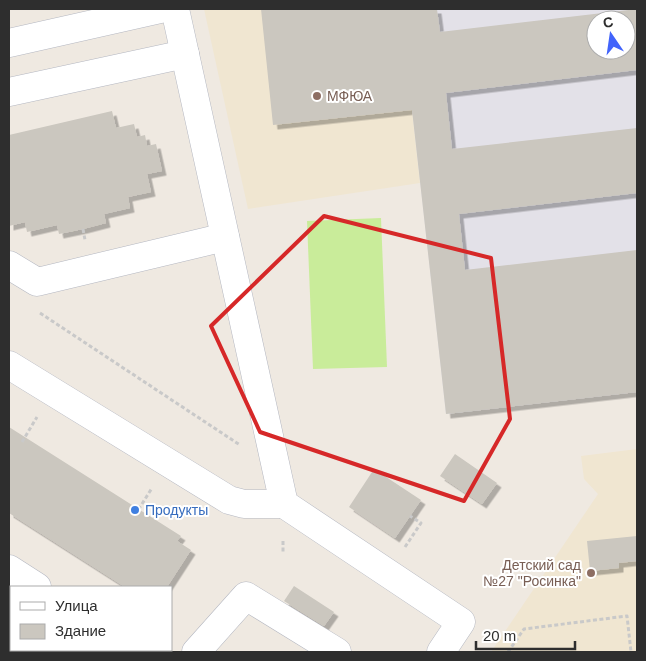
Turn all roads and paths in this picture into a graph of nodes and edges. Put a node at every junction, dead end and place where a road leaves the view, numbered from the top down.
1 (160, 9) edge
2 (175, 9) edge
3 (9, 43) edge
4 (185, 54) junction
5 (9, 92) edge
6 (225, 237) junction
7 (9, 266) edge
8 (32, 308) dead end
9 (9, 365) edge
10 (277, 469) junction
11 (284, 504) junction
12 (410, 516) dead end
13 (405, 548) dead end
14 (9, 569) edge
15 (35, 586) edge
16 (196, 652) edge
17 (337, 652) edge
18 (441, 652) edge
19 (508, 652) edge
20 (631, 652) edge

1 - 3 lane
2 - 4 lane
4 - 5 lane
4 - 6 lane
6 - 7 lane
6 - 10 lane
8 - 10 path
9 - 11 lane
10 - 11 lane
11 - 18 lane
12 - 13 path
14 - 15 lane
16 - 17 lane
19 - 20 path

